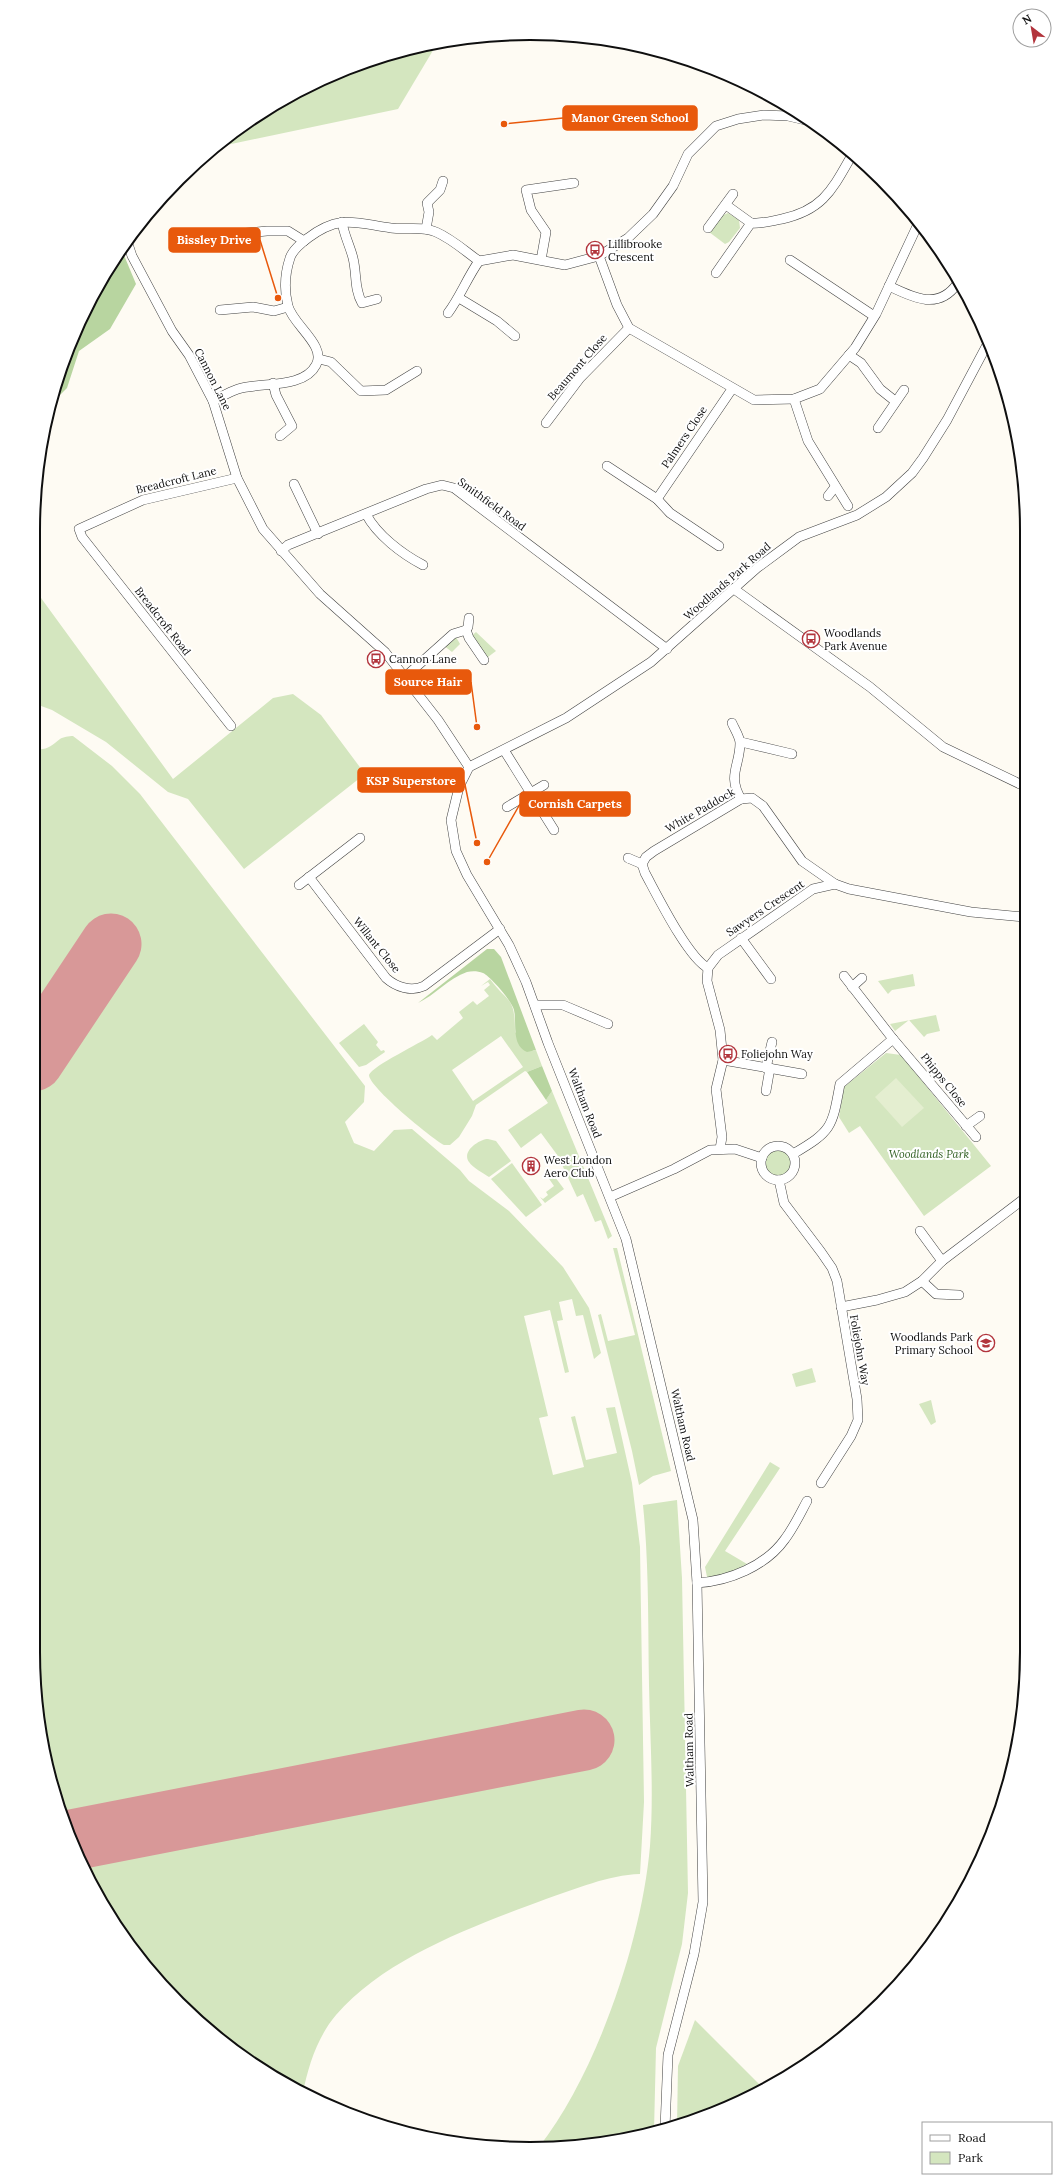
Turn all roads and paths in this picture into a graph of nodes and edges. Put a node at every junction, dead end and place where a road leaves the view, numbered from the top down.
1 (793, 117) edge
2 (850, 159) edge
3 (443, 181) dead end
4 (574, 183) dead end
5 (733, 194) dead end
6 (726, 205) junction
7 (342, 222) junction
8 (751, 223) junction
9 (708, 228) dead end
10 (916, 228) edge
11 (426, 229) junction
12 (304, 240) junction
13 (194, 245) dead end
14 (130, 249) edge
15 (599, 256) junction
16 (541, 260) junction
17 (790, 260) dead end
18 (479, 261) junction
19 (716, 273) dead end
20 (889, 286) junction
21 (955, 287) edge
22 (459, 298) junction
23 (378, 299) dead end
24 (288, 307) junction
25 (220, 310) dead end
26 (448, 313) dead end
27 (874, 316) junction
28 (629, 328) junction
29 (515, 336) dead end
30 (985, 348) edge
31 (849, 355) junction
32 (319, 358) junction
33 (416, 371) dead end
34 (273, 383) junction
35 (732, 389) junction
36 (904, 390) dead end
37 (794, 399) junction
38 (213, 401) junction
39 (895, 401) junction
40 (546, 423) dead end
41 (878, 428) dead end
42 (280, 436) dead end
43 (607, 466) dead end
44 (237, 478) junction
45 (294, 484) dead end
46 (835, 487) junction
47 (828, 496) dead end
48 (657, 499) junction
49 (848, 506) dead end
50 (366, 514) junction
51 (79, 529) joint
52 (318, 534) junction
53 (719, 546) dead end
54 (281, 551) junction
55 (423, 565) dead end
56 (734, 589) junction
57 (469, 618) dead end
58 (466, 630) junction
59 (667, 649) junction
60 (484, 660) dead end
61 (405, 677) junction
62 (732, 723) dead end
63 (231, 726) dead end
64 (740, 742) junction
65 (504, 750) junction
66 (792, 754) dead end
67 (469, 767) junction
68 (1020, 784) edge
69 (544, 785) dead end
70 (530, 792) junction
71 (741, 799) junction
72 (507, 807) dead end
73 (554, 830) dead end
74 (360, 838) dead end
75 (628, 858) dead end
76 (642, 864) junction
77 (814, 870) junction
78 (309, 877) junction
79 (835, 884) junction
80 (300, 885) dead end
81 (813, 889) junction
82 (1020, 917) edge
83 (500, 929) junction
84 (741, 938) junction
85 (708, 968) junction
86 (844, 976) dead end
87 (862, 978) dead end
88 (771, 979) dead end
89 (852, 987) junction
90 (535, 1005) junction
91 (608, 1024) dead end
92 (893, 1039) junction
93 (772, 1042) dead end
94 (723, 1060) junction
95 (768, 1068) junction
96 (802, 1074) dead end
97 (766, 1091) dead end
98 (980, 1116) dead end
99 (966, 1126) junction
100 (976, 1137) dead end
101 (720, 1149) junction
102 (792, 1154) junction
103 (762, 1158) junction
104 (779, 1180) junction
105 (610, 1197) junction
106 (1020, 1202) edge
107 (920, 1231) dead end
108 (942, 1261) junction
109 (922, 1281) junction
110 (959, 1295) dead end
111 (841, 1306) junction
112 (821, 1483) dead end
113 (808, 1501) dead end
114 (697, 1583) junction
115 (665, 2123) edge

1 - 15 street
2 - 8 street
3 - 11 street
4 - 16 street
5 - 6 street
6 - 8 street
6 - 9 street
7 - 11 street
7 - 12 street
7 - 23 street
8 - 19 street
10 - 20 street
11 - 18 street
12 - 13 street
12 - 24 street
14 - 38 street, Cannon Lane
15 - 16 street
15 - 28 street
16 - 18 street
17 - 27 street
18 - 22 street
20 - 21 street
20 - 27 street
22 - 26 street
22 - 29 street
24 - 25 street
24 - 32 street
27 - 31 street
28 - 35 street
28 - 40 street, Beaumont Close
30 - 56 street, Woodlands Park Road
31 - 37 street
31 - 39 street
32 - 33 street
32 - 34 street
34 - 38 street
34 - 42 street
35 - 37 street
35 - 48 street, Palmers Close
36 - 39 street
37 - 46 street
38 - 44 street, Cannon Lane
39 - 41 street
43 - 48 street
44 - 51 street, Breadcroft Lane
44 - 54 street, Cannon Lane
45 - 52 street
46 - 47 street
46 - 49 street
48 - 53 street
50 - 52 street, Smithfield Road
50 - 55 street
50 - 59 street, Smithfield Road
51 - 63 street, Breadcroft Road
52 - 54 street, Smithfield Road
54 - 61 street, Cannon Lane
56 - 59 street, Woodlands Park Road
56 - 68 street
57 - 58 street
58 - 60 street
58 - 61 street
59 - 65 street, Woodlands Park Road
61 - 67 street, Cannon Lane
62 - 64 street
64 - 66 street
64 - 71 street
65 - 67 street, Woodlands Park Road
65 - 70 street
67 - 83 street, Waltham Road
69 - 70 street
70 - 72 street
70 - 73 street
71 - 76 street, White Paddock
71 - 77 street, White Paddock
74 - 78 street
75 - 76 street
76 - 85 street
77 - 79 street, White Paddock
77 - 81 street
78 - 80 street
78 - 83 street, Willant Close
79 - 81 street, Sawyers Crescent
79 - 82 street
81 - 84 street, Sawyers Crescent
83 - 90 street, Waltham Road
84 - 85 street, Sawyers Crescent
84 - 88 street
85 - 94 street
86 - 89 street, Phipps Close
87 - 89 street
89 - 92 street, Phipps Close
90 - 91 street
90 - 105 street, Waltham Road
92 - 99 street, Phipps Close
92 - 102 street
93 - 95 street
94 - 95 street
94 - 101 street
95 - 96 street
95 - 97 street
98 - 99 street
99 - 100 street, Phipps Close
101 - 103 street
101 - 105 street
102 - 103 street
102 - 104 street
103 - 104 street
104 - 111 street, Foliejohn Way
105 - 114 street, Waltham Road
106 - 108 street
107 - 108 street
108 - 109 street
109 - 110 street
109 - 111 street
111 - 112 street, Foliejohn Way
113 - 114 street
114 - 115 street, Waltham Road

